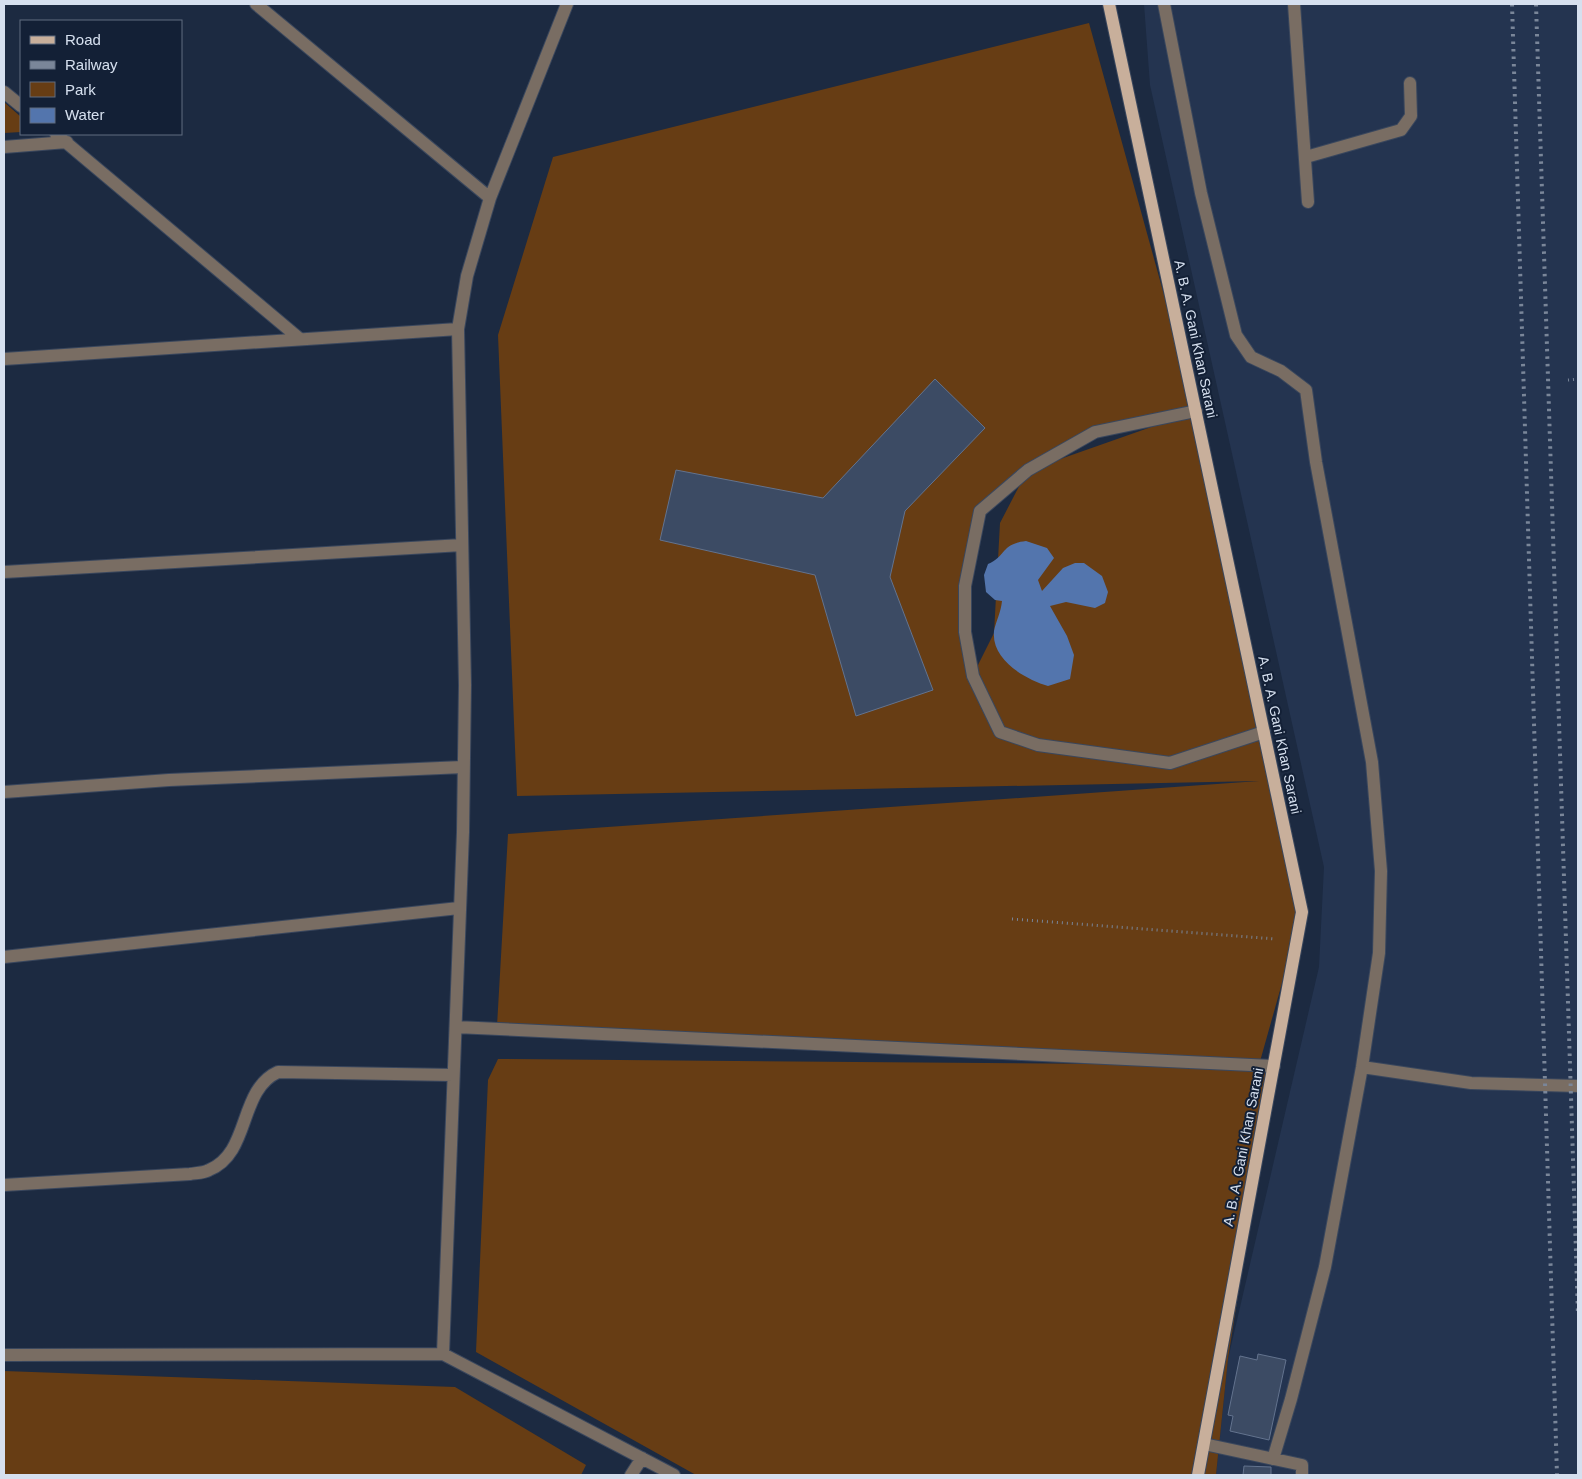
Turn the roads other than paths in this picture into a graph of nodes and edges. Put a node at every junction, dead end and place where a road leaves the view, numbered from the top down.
1 (256, 4) edge
2 (567, 4) edge
3 (1110, 4) edge
4 (1164, 4) edge
5 (1294, 4) edge
6 (1410, 83) dead end
7 (4, 92) edge
8 (20, 105) edge
9 (57, 135) edge
10 (67, 142) junction
11 (4, 147) edge
12 (1306, 157) junction
13 (490, 198) junction
14 (1308, 202) dead end
15 (458, 328) junction
16 (300, 339) junction
17 (4, 359) edge
18 (1196, 411) junction
19 (462, 545) junction
20 (4, 572) edge
21 (1264, 732) junction
22 (463, 767) junction
23 (4, 792) edge
24 (459, 908) junction
25 (4, 957) edge
26 (456, 1027) junction
27 (1274, 1066) junction
28 (1362, 1068) junction
29 (453, 1075) junction
30 (1578, 1086) edge
31 (4, 1185) edge
32 (443, 1354) junction
33 (4, 1355) edge
34 (1204, 1444) junction
35 (642, 1458) junction
36 (1273, 1459) junction
37 (630, 1475) edge
38 (674, 1475) edge
39 (1198, 1475) edge
40 (1302, 1475) edge

1 - 13 street
2 - 13 street
3 - 18 main road, A. B. A. Gani Khan Sarani
4 - 28 street
5 - 12 street
6 - 12 street
7 - 8 street
9 - 10 street
10 - 11 street
10 - 16 street
12 - 14 street
13 - 15 street
15 - 16 street
15 - 19 street
16 - 17 street
18 - 21 main road, A. B. A. Gani Khan Sarani
18 - 21 street
19 - 20 street
19 - 22 street
21 - 27 main road, A. B. A. Gani Khan Sarani
22 - 23 street
22 - 24 street
24 - 25 street
24 - 26 street
26 - 27 street
26 - 29 street
27 - 34 main road, A. B. A. Gani Khan Sarani
28 - 30 street
28 - 36 street
29 - 31 street
29 - 32 street
32 - 33 street
32 - 35 street
34 - 36 street
34 - 39 main road, A. B. A. Gani Khan Sarani
35 - 37 street
35 - 38 street
36 - 40 street

